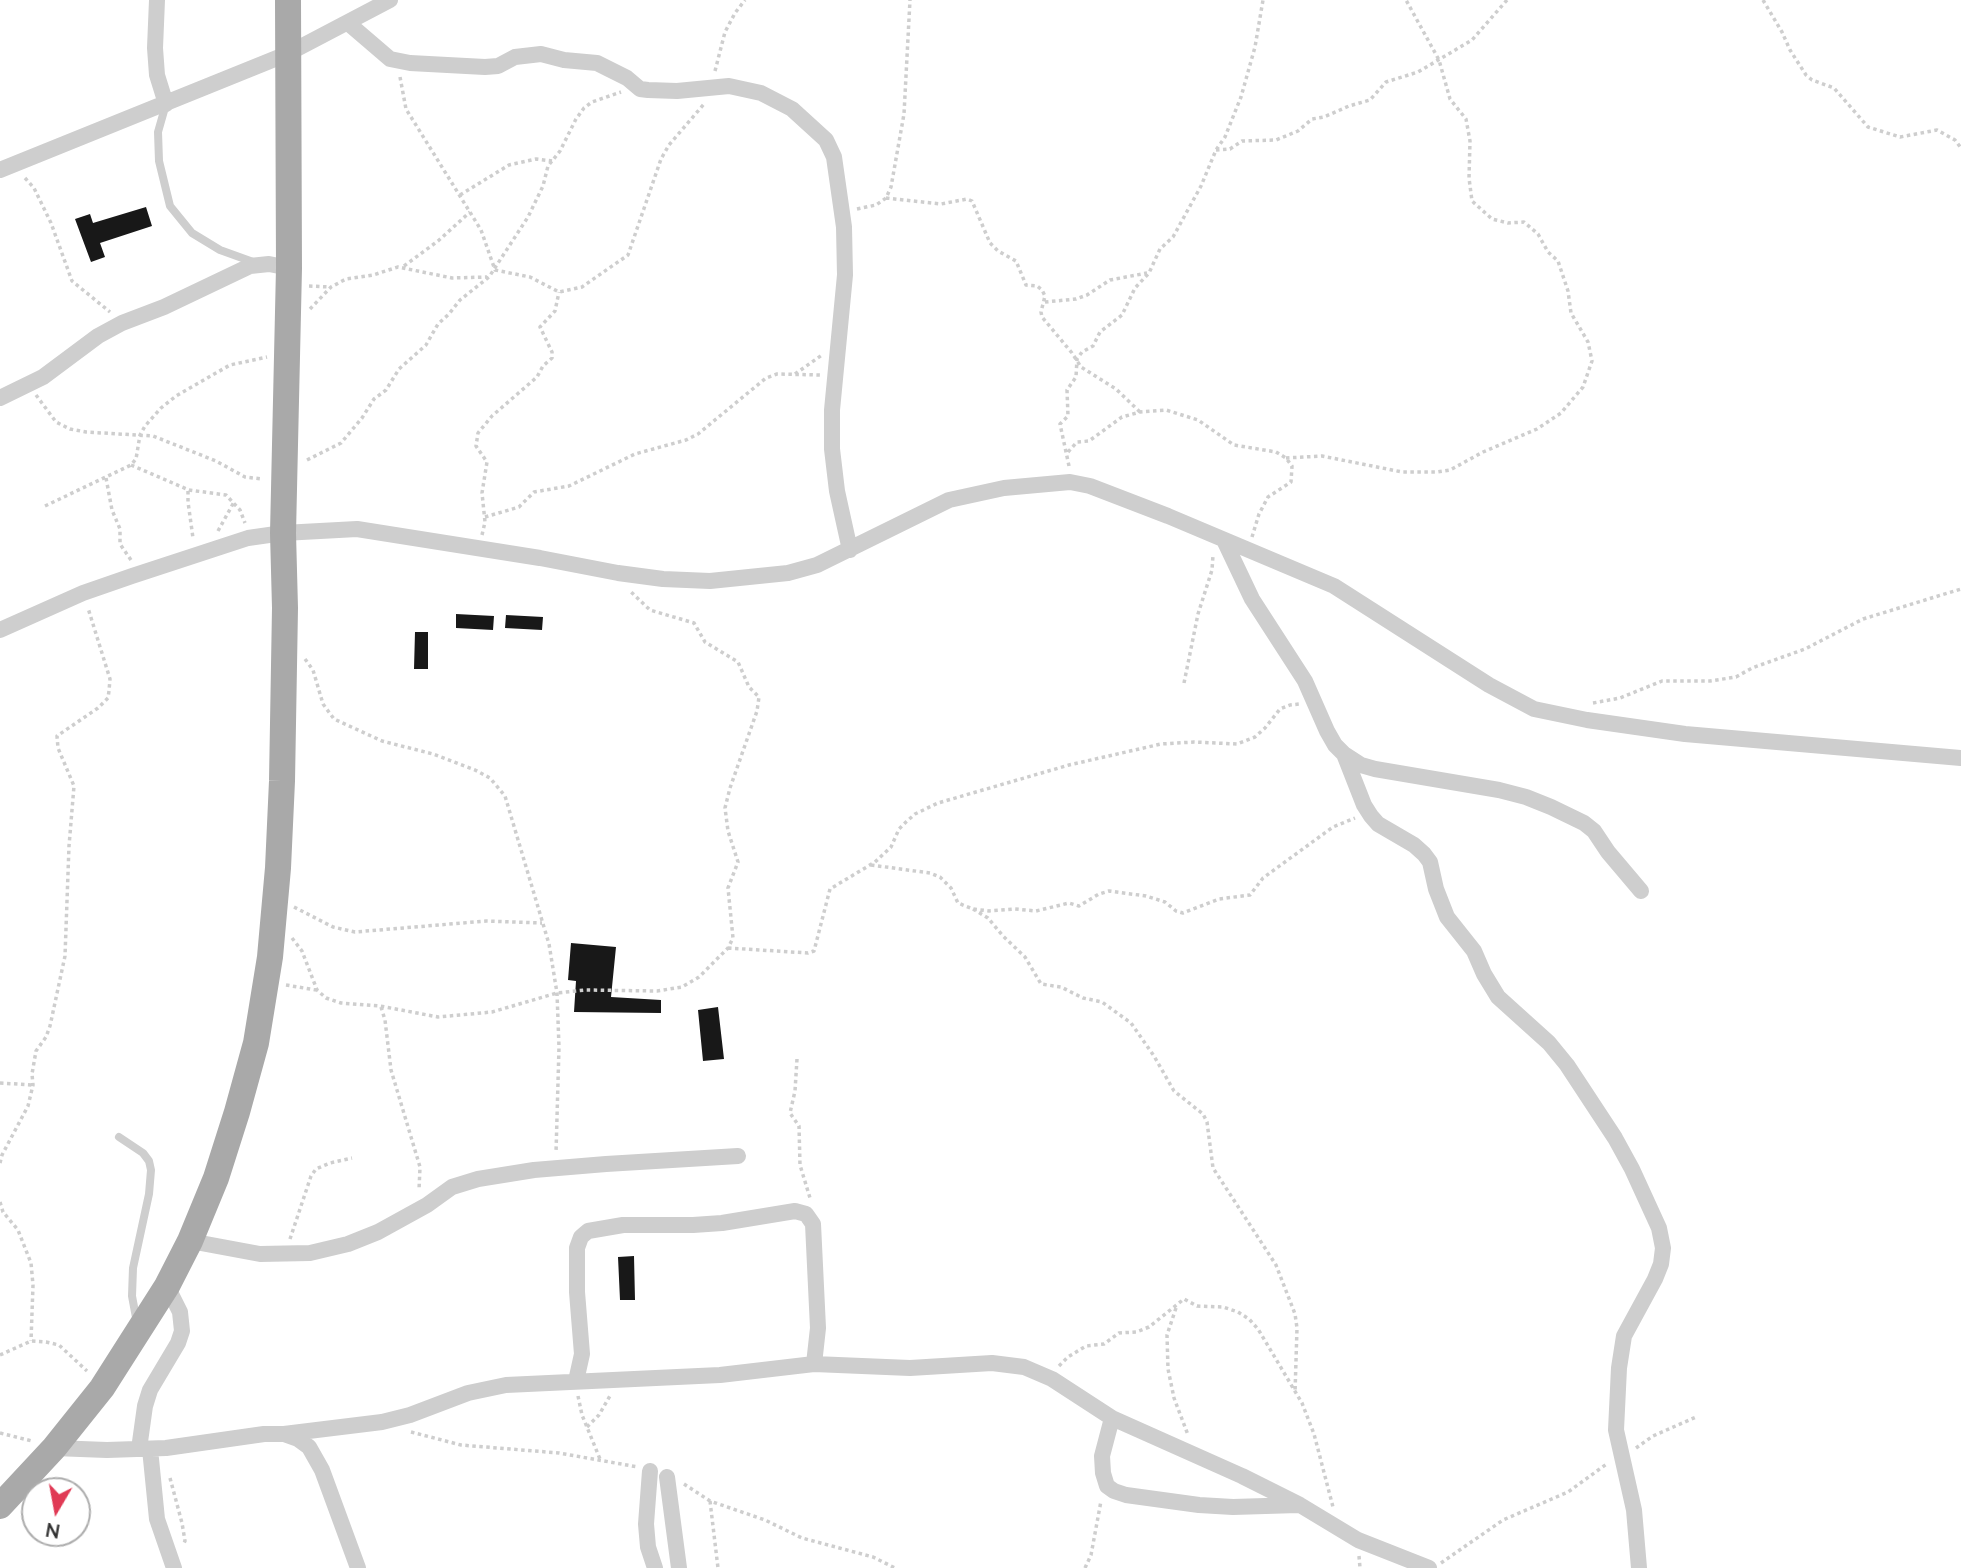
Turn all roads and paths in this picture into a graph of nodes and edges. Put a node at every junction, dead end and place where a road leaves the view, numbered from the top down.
1 (157, 0) edge
2 (288, 0) edge
3 (390, 0) edge
4 (745, 0) edge
5 (910, 0) edge
6 (1264, 0) edge
7 (1406, 0) edge
8 (1507, 0) edge
9 (1763, 0) edge
10 (348, 23) junction
11 (287, 54) junction
12 (1439, 60) junction
13 (396, 61) junction
14 (712, 86) junction
15 (640, 89) junction
16 (166, 104) junction
17 (1961, 148) edge
18 (1216, 150) junction
19 (552, 161) junction
20 (5, 168) edge
21 (460, 195) junction
22 (886, 198) junction
23 (842, 210) junction
24 (470, 212) junction
25 (259, 264) junction
26 (403, 267) dead end
27 (289, 268) junction
28 (495, 270) junction
29 (1149, 273) junction
30 (559, 292) junction
31 (1044, 302) junction
32 (122, 323) junction
33 (839, 344) junction
34 (1077, 359) junction
35 (836, 373) junction
36 (795, 374) junction
37 (30, 384) junction
38 (0, 398) edge
39 (1140, 412) junction
40 (140, 435) junction
41 (1068, 453) junction
42 (1286, 458) junction
43 (131, 465) junction
44 (284, 476) junction
45 (106, 478) junction
46 (1070, 482) junction
47 (189, 490) junction
48 (234, 502) junction
49 (45, 506) dead end
50 (485, 517) junction
51 (283, 533) junction
52 (248, 538) junction
53 (1219, 538) junction
54 (1250, 549) junction
55 (479, 550) junction
56 (850, 550) junction
57 (204, 552) junction
58 (618, 573) junction
59 (132, 576) junction
60 (1961, 589) edge
61 (83, 593) junction
62 (0, 630) edge
63 (284, 643) junction
64 (1184, 682) dead end
65 (1586, 703) dead end
66 (1318, 708) junction
67 (1344, 754) junction
68 (1961, 758) edge
69 (1364, 805) junction
70 (870, 865) junction
71 (1642, 891) dead end
72 (974, 909) junction
73 (274, 912) junction
74 (543, 923) junction
75 (728, 948) junction
76 (266, 982) junction
77 (317, 990) junction
78 (556, 993) junction
79 (380, 1006) junction
80 (797, 1059) dead end
81 (0, 1083) edge
82 (33, 1086) junction
83 (120, 1137) dead end
84 (738, 1156) dead end
85 (352, 1158) dead end
86 (0, 1163) edge
87 (556, 1169) junction
88 (0, 1202) edge
89 (414, 1212) junction
90 (813, 1224) junction
91 (190, 1241) junction
92 (283, 1253) junction
93 (167, 1286) junction
94 (1176, 1305) junction
95 (139, 1332) junction
96 (31, 1341) junction
97 (0, 1354) edge
98 (814, 1364) junction
99 (1052, 1378) junction
100 (618, 1380) junction
101 (576, 1381) junction
102 (102, 1388) junction
103 (1295, 1392) junction
104 (1696, 1417) dead end
105 (1112, 1418) junction
106 (587, 1428) junction
107 (0, 1433) edge
108 (284, 1434) junction
109 (54, 1448) junction
110 (146, 1451) junction
111 (1620, 1453) junction
112 (1198, 1456) junction
113 (600, 1459) dead end
114 (650, 1471) dead end
115 (667, 1478) dead end
116 (1107, 1486) junction
117 (710, 1501) dead end
118 (1300, 1504) junction
119 (0, 1506) edge
120 (1338, 1526) junction
121 (171, 1561) edge
122 (358, 1568) edge
123 (655, 1568) edge
124 (679, 1568) edge
125 (718, 1568) edge
126 (1085, 1568) edge
127 (1431, 1568) edge
128 (1639, 1568) edge

1 - 16 street
2 - 11 main road
3 - 10 street
4 - 14 path
5 - 22 path
6 - 18 path
7 - 12 path
8 - 12 path
9 - 17 path
10 - 11 street
10 - 13 street
11 - 16 street
11 - 27 main road
12 - 18 path
12 - 42 path
13 - 15 street
13 - 21 path
14 - 15 street
14 - 23 street
14 - 30 path
15 - 19 path
16 - 20 street
16 - 25 lane
18 - 29 path
19 - 21 path
19 - 28 path
20 - 32 path
21 - 24 path
22 - 23 path
22 - 31 path
23 - 33 street
24 - 26 path
24 - 28 path
25 - 27 street
25 - 32 street
27 - 44 main road
28 - 30 path
28 - 44 path
29 - 31 path
29 - 34 path
30 - 50 path
31 - 34 path
32 - 37 street
33 - 35 street
33 - 36 path
34 - 39 path
34 - 41 path
35 - 36 path
35 - 56 street
36 - 50 path
37 - 38 street
37 - 40 path
39 - 41 path
39 - 42 path
40 - 43 path
40 - 44 path
41 - 46 path
42 - 54 path
43 - 45 path
43 - 47 path
44 - 51 main road
45 - 49 path
45 - 59 path
46 - 53 street
46 - 56 street
47 - 48 path
47 - 57 path
48 - 52 path
48 - 57 path
50 - 55 path
51 - 52 street
51 - 55 street
51 - 63 main road
52 - 57 street
53 - 54 street
53 - 64 path
53 - 66 street
54 - 68 street
55 - 58 street
56 - 58 street
57 - 59 street
58 - 75 path
59 - 61 street
60 - 65 path
61 - 62 street
61 - 82 path
63 - 73 main road
63 - 74 path
66 - 67 street
66 - 70 path
67 - 69 street
67 - 71 street
69 - 72 path
69 - 111 street
70 - 72 path
70 - 75 path
72 - 103 path
73 - 74 path
73 - 76 main road
73 - 77 path
74 - 78 path
75 - 78 path
76 - 77 path
76 - 91 main road
77 - 79 path
78 - 79 path
78 - 87 path
79 - 89 path
80 - 90 path
81 - 82 path
82 - 86 path
83 - 95 lane
84 - 87 street
85 - 92 path
87 - 89 street
88 - 96 path
89 - 92 street
90 - 98 street
90 - 101 street
91 - 92 street
91 - 93 main road
93 - 95 main road
93 - 110 street
94 - 99 path
94 - 103 path
94 - 112 path
95 - 102 main road
96 - 97 path
96 - 102 path
98 - 99 street
98 - 100 street
99 - 105 street
100 - 101 street
100 - 106 path
101 - 106 path
101 - 108 street
102 - 109 main road
103 - 120 path
104 - 111 path
105 - 112 street
105 - 116 street
106 - 113 path
107 - 109 path
108 - 110 street
108 - 122 street
109 - 110 street
109 - 119 main road
110 - 121 street
110 - 121 path
111 - 127 path
111 - 128 street
112 - 118 street
114 - 123 street
115 - 124 street
116 - 118 street
116 - 126 path
117 - 125 path
118 - 120 street
120 - 127 street

